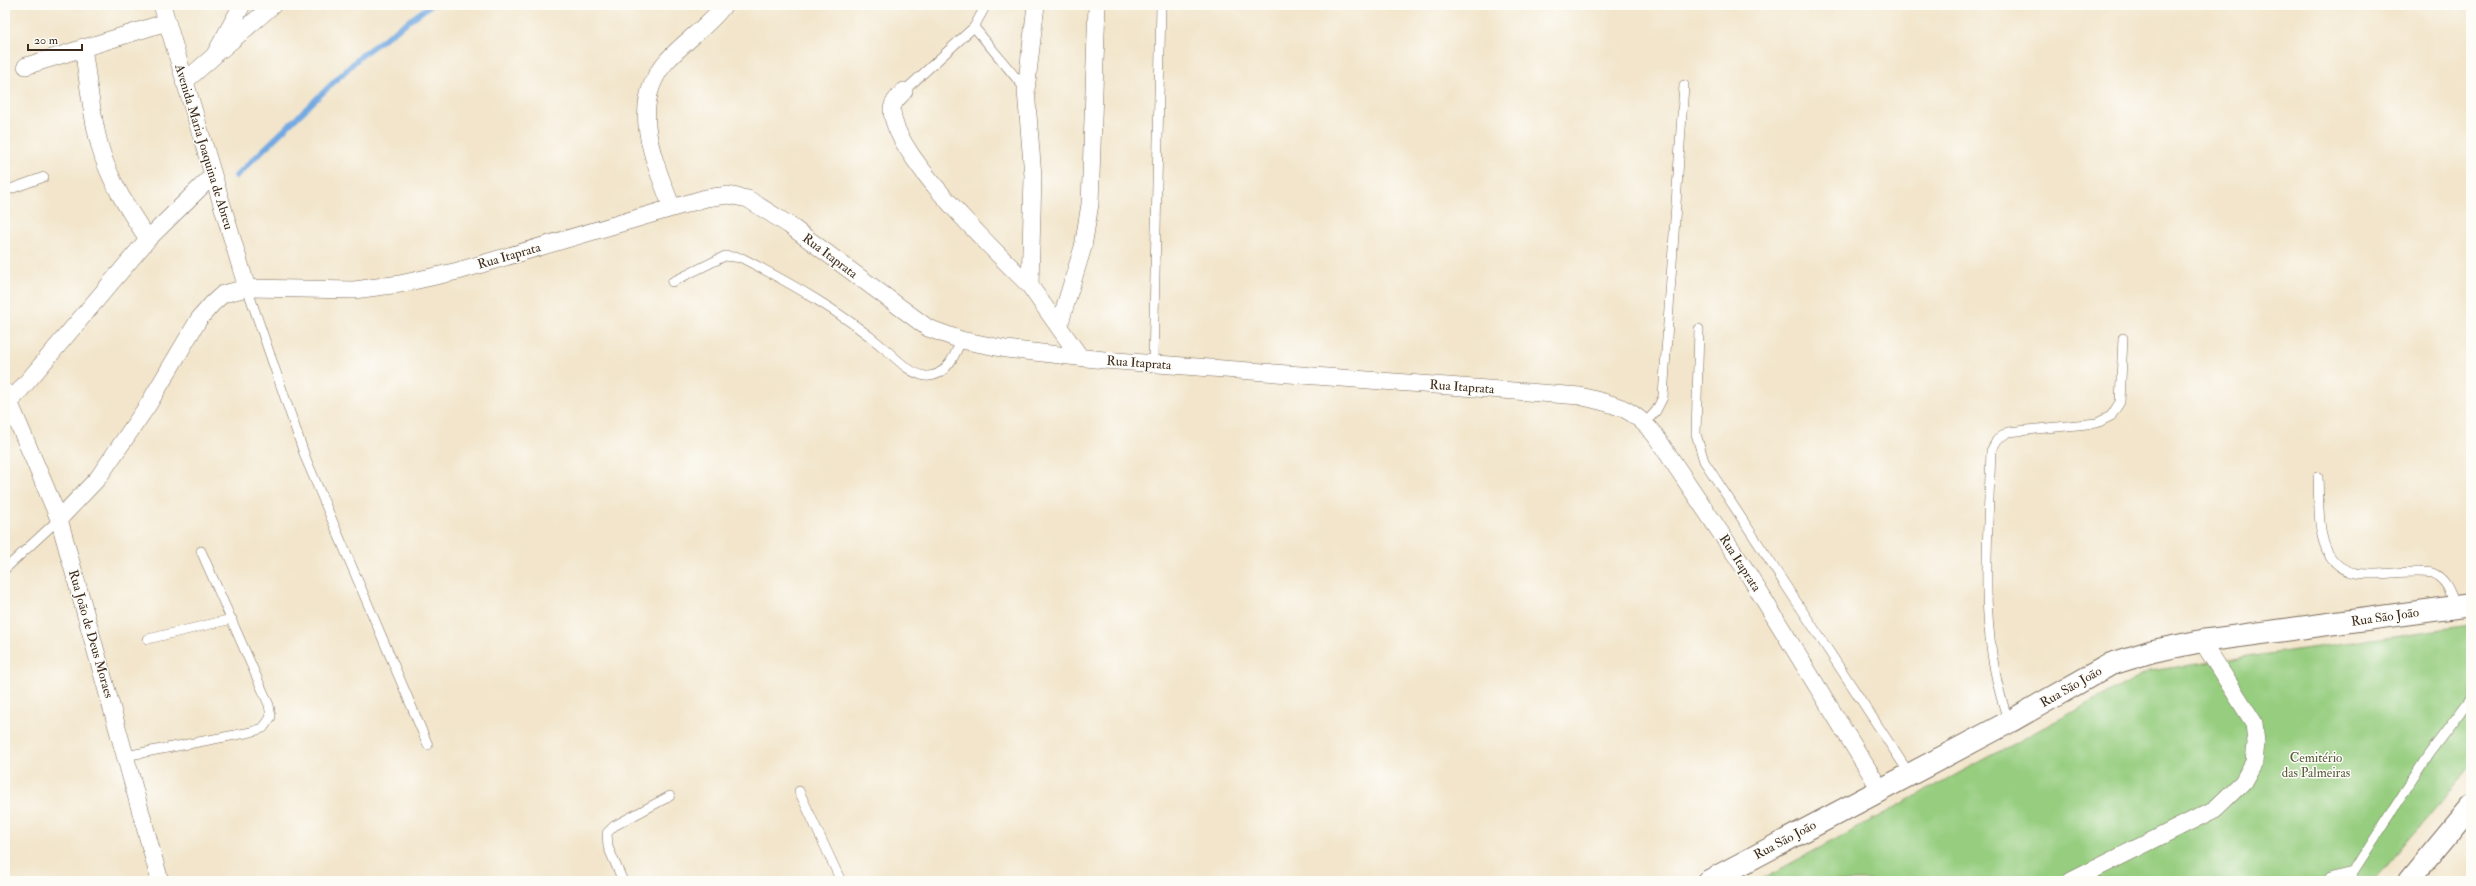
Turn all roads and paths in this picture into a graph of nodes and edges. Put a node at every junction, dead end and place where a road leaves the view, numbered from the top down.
1 (162, 5) edge
2 (242, 5) edge
3 (273, 5) edge
4 (724, 5) edge
5 (986, 5) edge
6 (1036, 5) edge
7 (1097, 5) edge
8 (1161, 5) edge
9 (167, 22) junction
10 (974, 27) junction
11 (83, 47) junction
12 (214, 56) junction
13 (26, 66) dead end
14 (184, 82) junction
15 (1684, 85) dead end
16 (1026, 90) junction
17 (904, 92) joint
18 (213, 175) junction
19 (44, 177) dead end
20 (5, 191) edge
21 (672, 208) junction
22 (148, 239) junction
23 (672, 282) dead end
24 (1030, 286) junction
25 (247, 288) junction
26 (1059, 326) junction
27 (1699, 329) dead end
28 (2123, 338) dead end
29 (961, 340) junction
30 (1080, 357) junction
31 (1153, 364) junction
32 (7, 401) edge
33 (1645, 423) junction
34 (2318, 477) dead end
35 (59, 519) junction
36 (201, 551) dead end
37 (5, 569) edge
38 (2463, 606) edge
39 (232, 619) junction
40 (148, 639) dead end
41 (2202, 641) junction
42 (2471, 698) edge
43 (2009, 722) junction
44 (428, 744) dead end
45 (126, 756) junction
46 (1909, 774) junction
47 (1880, 789) junction
48 (799, 791) dead end
49 (670, 796) dead end
50 (2471, 806) edge
51 (2348, 879) edge
52 (160, 881) edge
53 (623, 881) edge
54 (841, 881) edge
55 (1709, 881) edge
56 (2071, 881) edge
57 (2332, 881) edge
58 (2409, 881) edge

1 - 9 street, Avenida Maria Joaquina de Abreu
2 - 12 street
3 - 12 street
4 - 21 street
5 - 10 lane
6 - 16 street
7 - 26 street
8 - 31 lane
9 - 11 street
9 - 14 street, Avenida Maria Joaquina de Abreu
10 - 16 lane
10 - 17 lane
11 - 13 street
11 - 22 street
12 - 14 street
14 - 18 street, Avenida Maria Joaquina de Abreu
15 - 33 lane
16 - 24 street
17 - 24 street
18 - 22 street
18 - 25 street, Avenida Maria Joaquina de Abreu
19 - 20 lane
21 - 25 street, Rua Itaprata
21 - 29 street, Rua Itaprata
22 - 32 street
23 - 29 lane
24 - 26 street
25 - 35 street, Rua Itaprata
25 - 44 lane
26 - 30 street
27 - 46 lane
28 - 43 lane
29 - 30 street, Rua Itaprata
30 - 31 street, Rua Itaprata
31 - 33 street, Rua Itaprata
32 - 35 street, Rua João de Deus Moraes
33 - 47 street, Rua Itaprata
34 - 38 lane
35 - 37 lane
35 - 45 street, Rua João de Deus Moraes
36 - 39 lane
38 - 41 street, Rua São João
39 - 40 lane
39 - 45 lane
41 - 43 street, Rua São João
41 - 56 street
42 - 51 lane
43 - 46 street, Rua São João
45 - 52 street, Rua João de Deus Moraes
46 - 47 street, Rua São João
47 - 55 street, Rua São João
48 - 54 lane
49 - 53 lane
50 - 58 street
51 - 57 street

